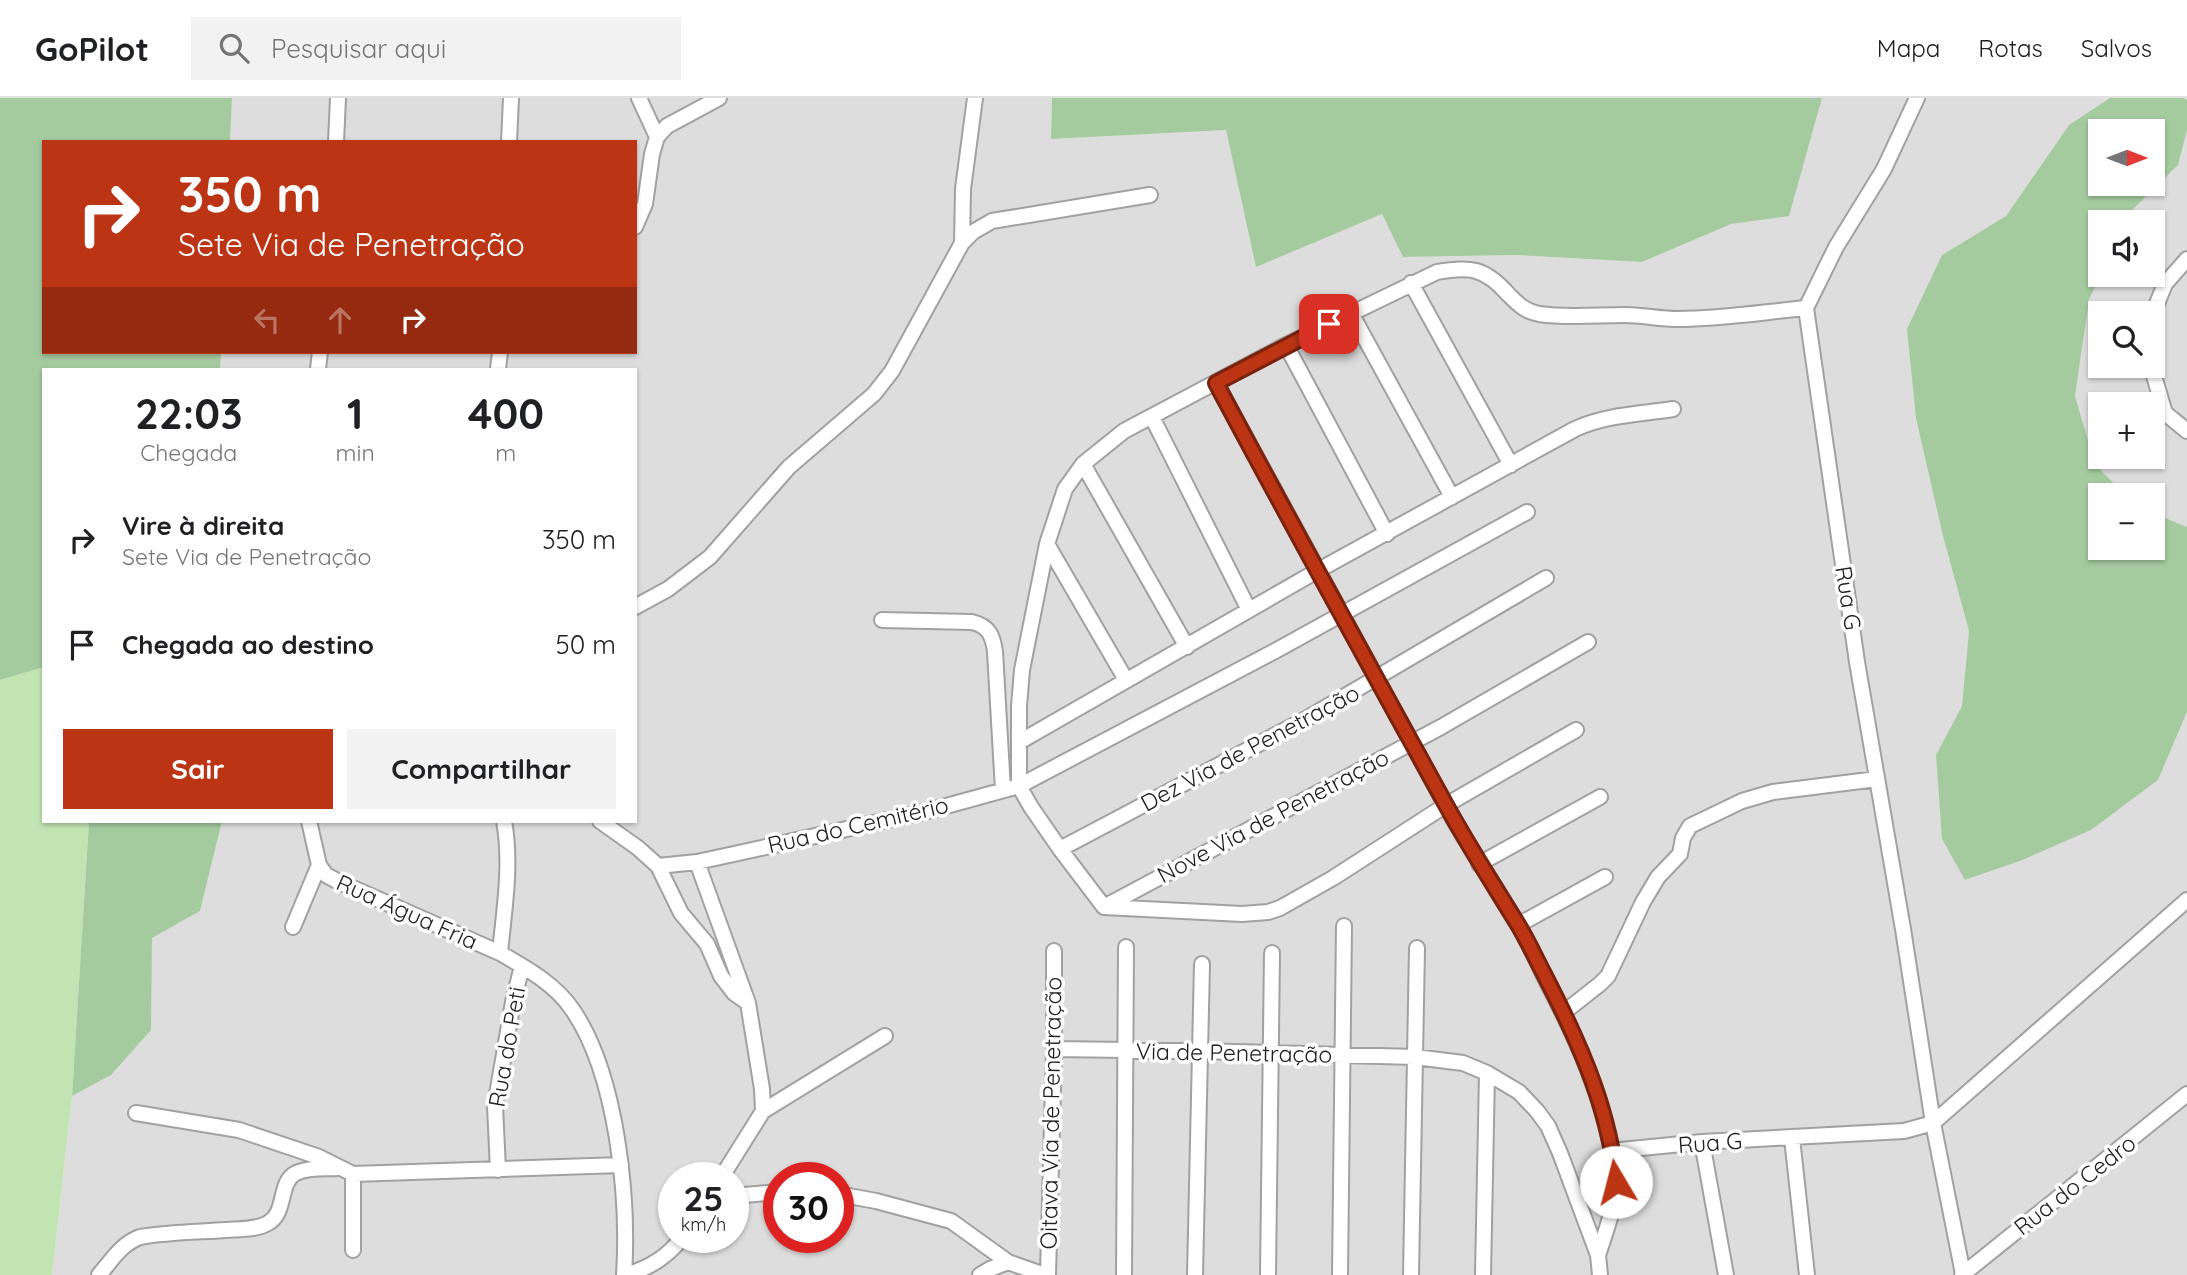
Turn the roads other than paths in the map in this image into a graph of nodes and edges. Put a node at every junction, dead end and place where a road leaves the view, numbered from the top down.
1 (338, 98) edge
2 (511, 98) edge
3 (639, 98) edge
4 (719, 98) edge
5 (975, 98) edge
6 (1917, 98) edge
7 (657, 137) junction
8 (335, 140) edge
9 (509, 140) edge
10 (1150, 195) dead end
11 (637, 222) edge
12 (962, 243) junction
13 (2187, 259) edge
14 (1411, 283) junction
15 (1806, 308) junction
16 (1351, 313) junction
17 (1286, 345) junction
18 (1216, 383) junction
19 (1673, 409) dead end
20 (1152, 417) junction
21 (2187, 431) edge
22 (1083, 464) junction
23 (1511, 465) junction
24 (1452, 497) junction
25 (1527, 512) dead end
26 (1387, 534) junction
27 (1047, 544) junction
28 (1317, 572) junction
29 (1546, 578) dead end
30 (637, 606) edge
31 (1249, 610) junction
32 (1343, 614) junction
33 (882, 620) dead end
34 (1588, 642) dead end
35 (1187, 647) junction
36 (1377, 679) junction
37 (1126, 680) junction
38 (1576, 730) dead end
39 (1021, 741) junction
40 (1412, 741) junction
41 (1877, 779) junction
42 (1020, 786) junction
43 (1003, 790) junction
44 (1600, 797) dead end
45 (1446, 805) junction
46 (309, 823) edge
47 (504, 823) edge
48 (603, 823) edge
49 (1060, 849) junction
50 (697, 862) junction
51 (1479, 864) junction
52 (319, 865) junction
53 (658, 866) junction
54 (1605, 877) dead end
55 (2187, 901) edge
56 (1104, 907) junction
57 (1518, 925) junction
58 (1344, 926) dead end
59 (293, 927) dead end
60 (1126, 947) dead end
61 (1417, 948) dead end
62 (1054, 951) dead end
63 (500, 953) junction
64 (1272, 953) dead end
65 (1202, 964) dead end
66 (522, 966) junction
67 (748, 1003) junction
68 (1563, 1013) junction
69 (884, 1036) dead end
70 (1054, 1049) junction
71 (1125, 1050) junction
72 (1199, 1051) junction
73 (1269, 1053) junction
74 (1344, 1055) junction
75 (1415, 1057) junction
76 (1487, 1073) junction
77 (2187, 1094) edge
78 (763, 1111) junction
79 (136, 1113) dead end
80 (1933, 1123) junction
81 (1792, 1138) junction
82 (1702, 1142) junction
83 (1611, 1151) junction
84 (731, 1162) edge
85 (621, 1165) junction
86 (339, 1167) junction
87 (498, 1170) junction
88 (353, 1174) junction
89 (854, 1197) edge
90 (353, 1250) dead end
91 (669, 1253) edge
92 (1598, 1255) junction
93 (1008, 1262) junction
94 (1962, 1274) edge
95 (99, 1275) edge
96 (625, 1275) edge
97 (980, 1275) edge
98 (1046, 1275) edge
99 (1124, 1275) edge
100 (1195, 1275) edge
101 (1268, 1275) edge
102 (1339, 1275) edge
103 (1411, 1275) edge
104 (1483, 1275) edge
105 (1600, 1275) edge
106 (1726, 1275) edge
107 (1807, 1275) edge

1 - 8 street
2 - 9 street
3 - 7 street
4 - 7 street
5 - 12 street
6 - 15 street
7 - 11 street
10 - 12 street
12 - 30 street
13 - 21 street
14 - 15 street
14 - 16 street
14 - 23 street
15 - 41 street, Rua G
16 - 17 street
16 - 24 street
17 - 18 street
17 - 26 street
18 - 20 street
18 - 28 street
19 - 23 street
20 - 22 street
20 - 31 street
22 - 27 street
22 - 35 street
23 - 24 street
24 - 26 street
25 - 32 street, Rua do Cemitério
26 - 28 street
27 - 37 street
27 - 39 street
28 - 31 street
28 - 32 street
29 - 36 street, Dez Via de Penetração
31 - 35 street
32 - 36 street
32 - 42 street, Rua do Cemitério
33 - 43 street
34 - 40 street, Nove Via de Penetração
35 - 37 street
36 - 40 street
36 - 49 street, Dez Via de Penetração
37 - 39 street
38 - 45 street
39 - 42 street
40 - 45 street
40 - 56 street, Nove Via de Penetração
41 - 68 street
41 - 80 street, Rua G
42 - 43 street, Rua do Cemitério
42 - 49 street
43 - 50 street, Rua do Cemitério
44 - 51 street
45 - 51 street
45 - 56 street
46 - 52 street, Rua Água Fria
47 - 63 street, Rua do Peti
48 - 53 street
49 - 56 street
50 - 53 street, Rua do Cemitério
50 - 67 street
51 - 57 street
52 - 59 street, Rua Água Fria
52 - 63 street, Rua Água Fria
53 - 67 street
54 - 57 street
55 - 80 street, Rua G
57 - 68 street
58 - 74 street
60 - 71 street
61 - 75 street
62 - 70 street, Oitava Via de Penetração
63 - 66 street, Rua Água Fria
64 - 73 street
65 - 72 street
66 - 85 street, Rua Água Fria
66 - 87 street, Rua do Peti
67 - 78 street
68 - 83 street
69 - 78 street
70 - 71 street, Via de Penetração
70 - 98 street, Oitava Via de Penetração
71 - 72 street, Via de Penetração
71 - 99 street
72 - 73 street, Via de Penetração
72 - 100 street
73 - 74 street, Via de Penetração
73 - 101 street
74 - 75 street, Via de Penetração
74 - 102 street
75 - 76 street, Via de Penetração
75 - 103 street
76 - 92 street, Via de Penetração
76 - 104 street
77 - 94 street, Rua do Cedro
78 - 84 street
79 - 86 street
80 - 81 street, Rua G
80 - 94 street, Rua G
81 - 82 street, Rua G
81 - 107 street
82 - 83 street, Rua G
82 - 106 street
83 - 92 street
85 - 87 street
85 - 96 street, Rua Água Fria
86 - 88 street
86 - 95 street
87 - 88 street
88 - 90 street
89 - 93 street
91 - 96 street
92 - 105 street, Via de Penetração
93 - 97 street
93 - 98 street

